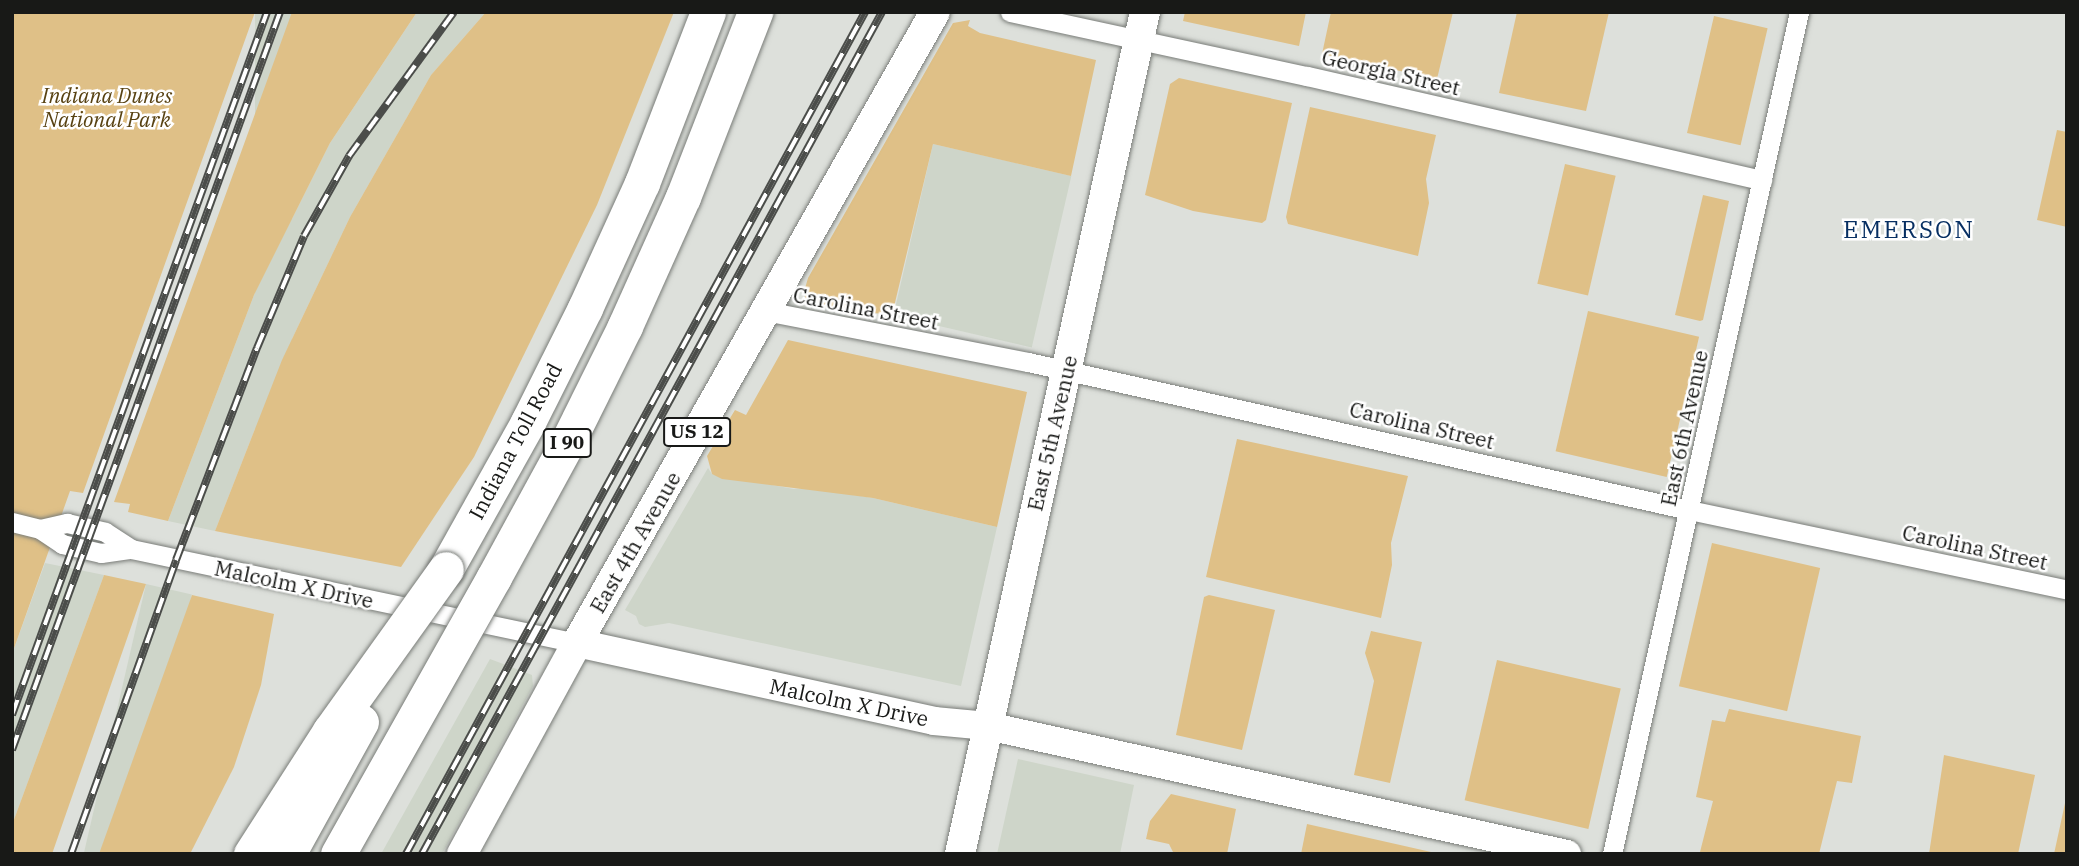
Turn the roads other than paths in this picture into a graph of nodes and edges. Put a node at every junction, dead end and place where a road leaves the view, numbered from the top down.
1 (708, 12) edge
2 (755, 12) edge
3 (935, 12) edge
4 (1010, 12) edge
5 (1800, 12) edge
6 (1142, 26) edge
7 (1762, 180) junction
8 (765, 311) junction
9 (1066, 370) junction
10 (1689, 510) junction
11 (12, 523) edge
12 (446, 569) junction
13 (494, 577) junction
14 (2067, 590) edge
15 (577, 643) junction
16 (988, 726) junction
17 (251, 854) edge
18 (288, 854) edge
19 (338, 854) edge
20 (366, 854) edge
21 (462, 854) edge
22 (960, 854) edge
23 (1567, 854) edge
24 (1612, 854) edge

1 - 12 highway, Indiana Toll Road / I 90
2 - 13 highway, I 90, bridge
3 - 8 main road, East 4th Avenue / US 12
4 - 6 street, Georgia Street
5 - 7 street, East 6th Avenue
6 - 7 street, Georgia Street
6 - 9 main road, East 5th Avenue
7 - 10 street, East 6th Avenue
8 - 9 street, Carolina Street
8 - 15 main road, East 4th Avenue / US 12
9 - 10 street, Carolina Street
9 - 16 main road, East 5th Avenue
10 - 14 street, Carolina Street
10 - 24 street, East 6th Avenue
11 - 15 street, Malcolm X Drive
12 - 17 highway, bridge
12 - 18 highway, Indiana Toll Road / I 90, bridge
13 - 19 highway, I 90, bridge
13 - 20 highway, bridge
15 - 16 street, Malcolm X Drive
15 - 21 main road, East 4th Avenue / US 12
16 - 22 main road, East 5th Avenue
16 - 23 street, Malcolm X Drive

